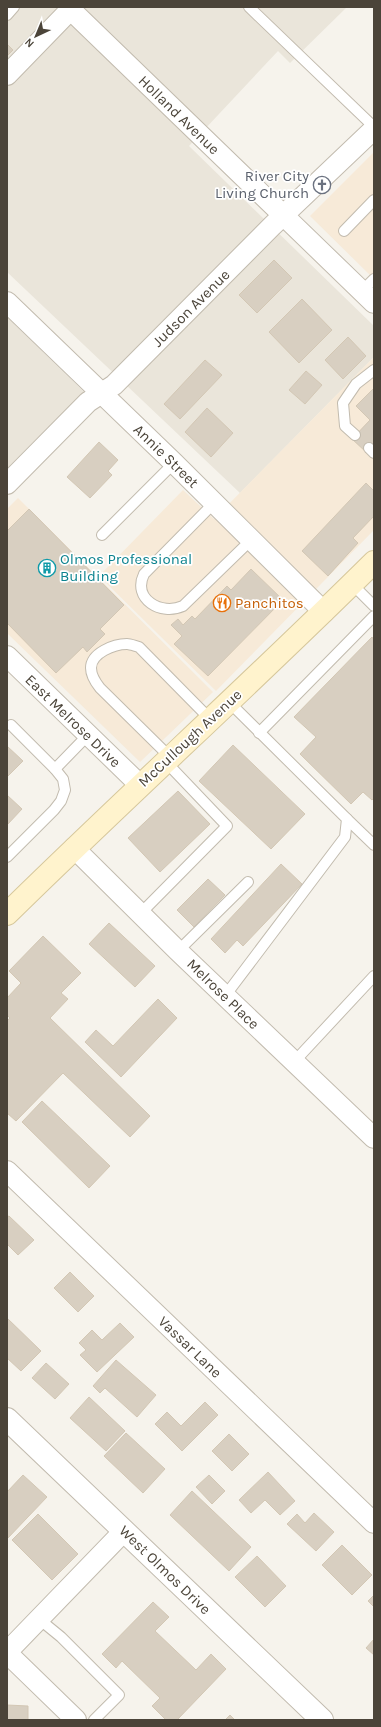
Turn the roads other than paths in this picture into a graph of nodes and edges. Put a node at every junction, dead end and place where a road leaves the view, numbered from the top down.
1 (14, 7) edge
2 (249, 7) edge
3 (72, 8) edge
4 (7, 15) edge
5 (7, 75) edge
6 (374, 128) edge
7 (374, 200) edge
8 (284, 216) junction
9 (344, 231) dead end
10 (370, 291) edge
11 (7, 302) edge
12 (374, 370) edge
13 (102, 394) junction
14 (355, 435) dead end
15 (174, 463) junction
16 (7, 484) edge
17 (214, 503) junction
18 (102, 535) dead end
19 (251, 540) junction
20 (374, 562) edge
21 (352, 584) junction
22 (374, 606) edge
23 (324, 612) junction
24 (374, 616) edge
25 (7, 656) edge
26 (229, 702) junction
27 (211, 720) junction
28 (10, 725) dead end
29 (260, 733) junction
30 (88, 735) junction
31 (168, 760) junction
32 (55, 769) junction
33 (140, 785) junction
34 (347, 819) junction
35 (374, 845) edge
36 (74, 848) junction
37 (7, 857) edge
38 (248, 882) dead end
39 (141, 913) junction
40 (7, 914) edge
41 (178, 951) junction
42 (374, 976) edge
43 (225, 996) junction
44 (294, 1062) junction
45 (374, 1138) edge
46 (7, 1171) edge
47 (7, 1419) edge
48 (374, 1523) edge
49 (124, 1531) junction
50 (39, 1619) junction
51 (7, 1653) edge
52 (76, 1720) edge
53 (94, 1720) edge
54 (322, 1720) edge

1 - 4 lane
2 - 6 lane
3 - 5 street
3 - 8 street, Holland Avenue
6 - 8 street, Judson Avenue
7 - 9 lane
8 - 10 street, Holland Avenue
8 - 13 street, Judson Avenue
11 - 13 street, Annie Street
12 - 14 lane
13 - 15 street, Annie Street
13 - 16 street, Judson Avenue
15 - 17 street, Annie Street
15 - 18 lane
17 - 19 street, Annie Street
17 - 19 lane
19 - 23 street, Annie Street
20 - 21 main road, McCullough Avenue
21 - 22 lane
21 - 23 main road, McCullough Avenue
23 - 26 main road, McCullough Avenue
24 - 29 lane
25 - 30 street, East Melrose Drive
26 - 27 main road, McCullough Avenue
26 - 29 lane
27 - 31 main road, McCullough Avenue
27 - 31 lane
28 - 32 lane
29 - 34 lane
30 - 32 lane
30 - 33 street, East Melrose Drive
31 - 33 main road, McCullough Avenue
31 - 39 lane
32 - 37 lane
33 - 36 main road, McCullough Avenue
34 - 35 lane
34 - 43 lane
36 - 39 street, Melrose Place
36 - 40 main road, McCullough Avenue
38 - 41 lane
39 - 41 street, Melrose Place
41 - 43 street, Melrose Place
42 - 44 lane
43 - 44 street, Melrose Place
44 - 45 street, Melrose Place
46 - 48 street, Vassar Lane
47 - 49 street, West Olmos Drive
49 - 50 street
49 - 54 street, West Olmos Drive
50 - 51 street
50 - 53 lane
51 - 52 street

